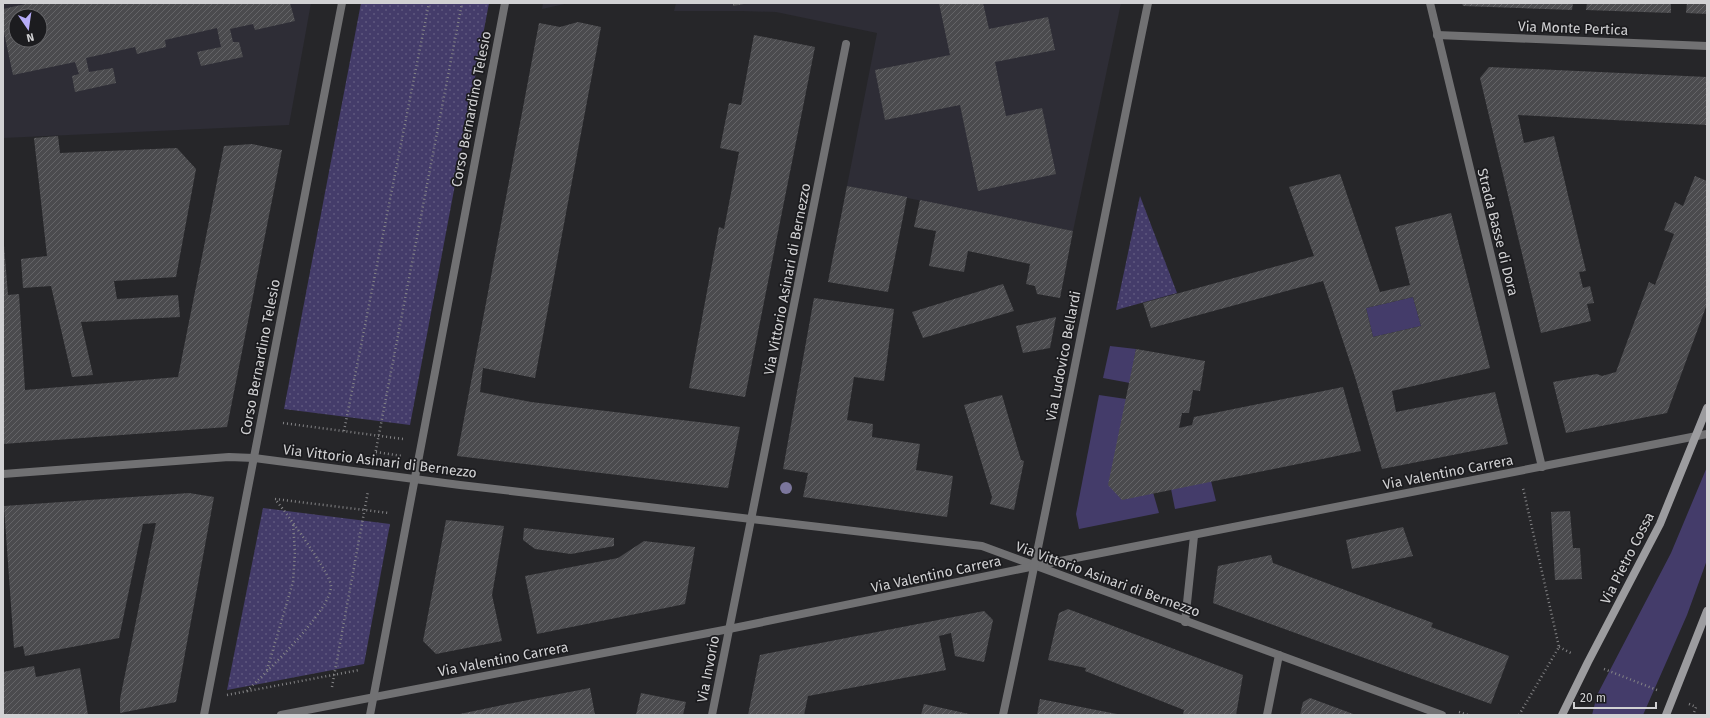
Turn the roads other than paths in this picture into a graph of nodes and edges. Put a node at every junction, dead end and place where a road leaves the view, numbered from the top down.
1 (342, 3) edge
2 (505, 3) edge
3 (1148, 3) edge
4 (1430, 3) edge
5 (1437, 35) junction
6 (846, 44) dead end
7 (1707, 46) edge
8 (1707, 408) edge
9 (1707, 434) edge
10 (1697, 436) junction
11 (254, 458) junction
12 (1542, 467) junction
13 (3, 474) edge
14 (415, 479) junction
15 (752, 518) junction
16 (1194, 536) junction
17 (1035, 566) junction
18 (1707, 610) edge
19 (1185, 622) junction
20 (729, 629) junction
21 (1279, 655) junction
22 (374, 698) junction
23 (204, 715) edge
24 (281, 715) edge
25 (370, 715) edge
26 (712, 715) edge
27 (1003, 715) edge
28 (1268, 715) edge
29 (1442, 715) edge
30 (1562, 715) edge
31 (1666, 715) edge

1 - 11 street, Corso Bernardino Telesio
2 - 14 street, Corso Bernardino Telesio
3 - 17 street, Via Ludovico Bellardi
4 - 5 street, Strada Basse di Dora
5 - 7 street, Via Monte Pertica
5 - 12 street, Strada Basse di Dora
6 - 15 street, Via Vittorio Asinari di Bernezzo
8 - 10 main road, Via Pietro Cossa
9 - 10 street, Via Valentino Carrera
10 - 12 street, Via Valentino Carrera
10 - 30 main road, Via Pietro Cossa
11 - 13 street, Via Vittorio Asinari di Bernezzo
11 - 14 street, Via Vittorio Asinari di Bernezzo
11 - 23 street, Corso Bernardino Telesio
12 - 16 street, Via Valentino Carrera
14 - 15 street, Via Vittorio Asinari di Bernezzo
14 - 22 street, Corso Bernardino Telesio
15 - 17 street, Via Vittorio Asinari di Bernezzo
15 - 20 street
16 - 17 street, Via Valentino Carrera
16 - 19 street
17 - 19 street, Via Vittorio Asinari di Bernezzo
17 - 20 street, Via Valentino Carrera
17 - 27 street, Via Ludovico Bellardi
18 - 31 main road
19 - 21 street, Via Vittorio Asinari di Bernezzo
20 - 22 street, Via Valentino Carrera
20 - 26 street, Via Invorio
21 - 28 street
21 - 29 street, Via Vittorio Asinari di Bernezzo
22 - 24 street, Via Valentino Carrera
22 - 25 street, Corso Bernardino Telesio

